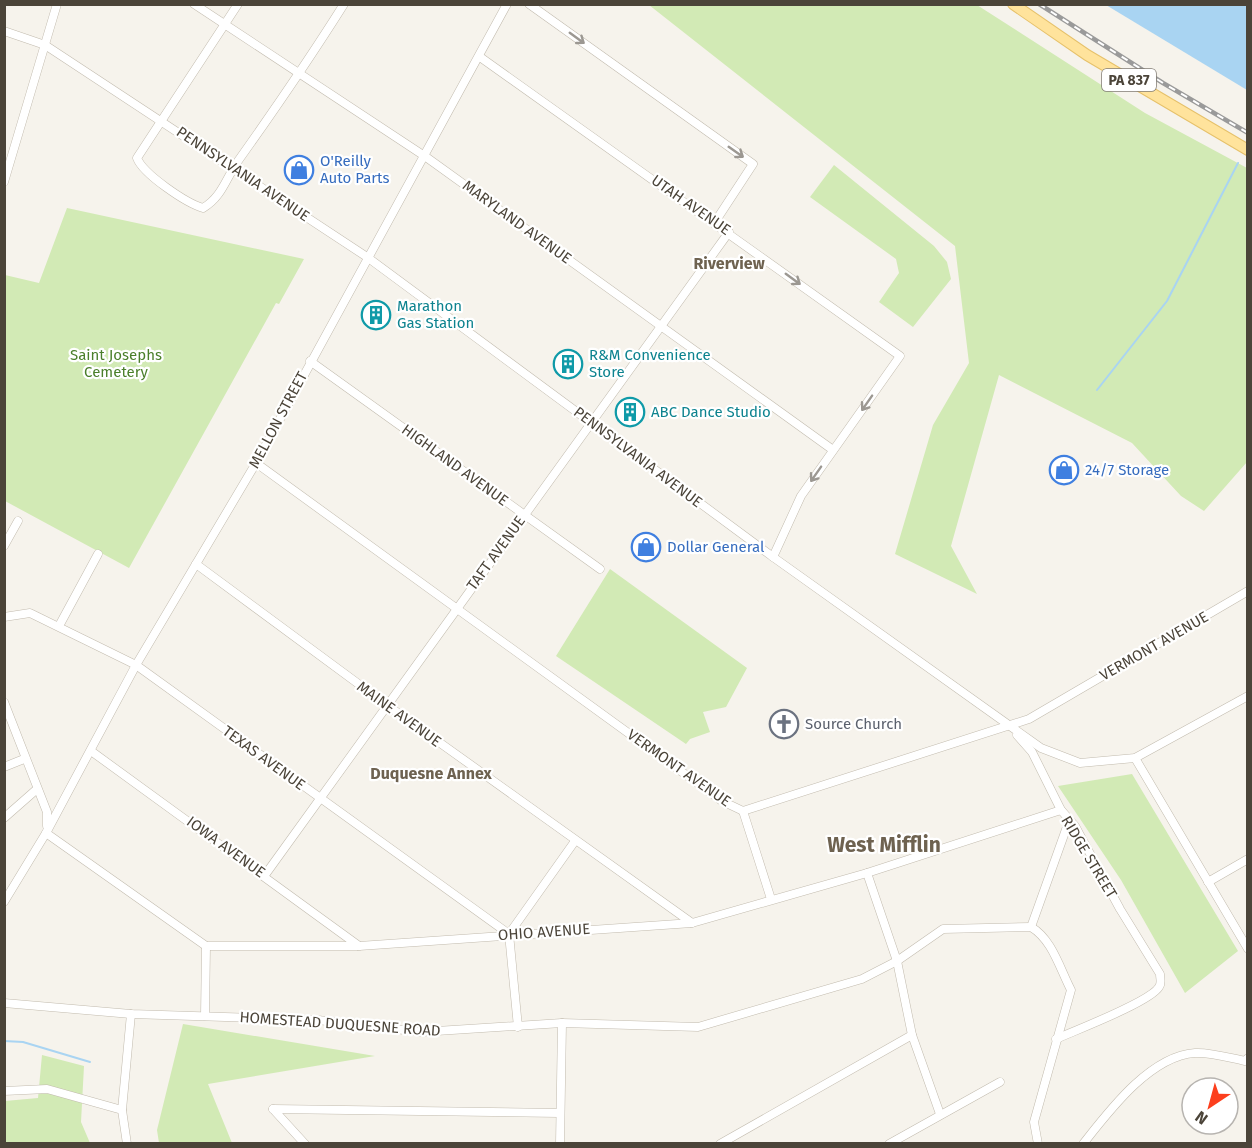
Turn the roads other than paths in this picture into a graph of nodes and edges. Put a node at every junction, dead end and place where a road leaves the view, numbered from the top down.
1 (57, 4) edge
2 (194, 4) edge
3 (238, 4) edge
4 (344, 4) edge
5 (507, 4) edge
6 (529, 4) edge
7 (1012, 4) edge
8 (225, 24) junction
9 (4, 31) edge
10 (45, 45) junction
11 (480, 57) junction
12 (299, 75) junction
13 (160, 119) junction
14 (1248, 150) edge
15 (426, 157) junction
16 (7, 164) edge
17 (233, 168) junction
18 (4, 182) edge
19 (715, 222) junction
20 (729, 232) junction
21 (367, 257) junction
22 (661, 325) junction
23 (310, 361) junction
24 (592, 422) junction
25 (833, 450) junction
26 (256, 463) junction
27 (524, 514) junction
28 (18, 521) dead end
29 (4, 546) edge
30 (98, 554) dead end
31 (773, 557) junction
32 (196, 564) junction
33 (600, 569) dead end
34 (1248, 591) edge
35 (456, 608) junction
36 (4, 617) edge
37 (59, 626) junction
38 (136, 665) junction
39 (1248, 696) edge
40 (4, 702) edge
41 (387, 705) junction
42 (1010, 727) junction
43 (91, 751) junction
44 (1136, 758) junction
45 (24, 759) junction
46 (4, 767) edge
47 (37, 789) junction
48 (319, 797) junction
49 (1061, 810) junction
50 (743, 811) junction
51 (4, 818) edge
52 (1069, 821) junction
53 (46, 833) junction
54 (575, 841) junction
55 (1248, 859) edge
56 (867, 873) junction
57 (265, 875) junction
58 (1208, 882) junction
59 (771, 899) junction
60 (4, 902) edge
61 (692, 923) junction
62 (1031, 927) junction
63 (509, 934) junction
64 (206, 946) junction
65 (359, 946) junction
66 (1248, 949) edge
67 (897, 961) junction
68 (4, 1003) edge
69 (131, 1014) junction
70 (205, 1016) junction
71 (562, 1023) junction
72 (518, 1028) junction
73 (912, 1035) junction
74 (1056, 1039) junction
75 (1247, 1060) edge
76 (1000, 1082) dead end
77 (4, 1091) edge
78 (122, 1110) junction
79 (559, 1113) junction
80 (940, 1114) junction
81 (127, 1143) edge
82 (305, 1143) edge
83 (560, 1143) edge
84 (720, 1143) edge
85 (889, 1143) edge
86 (1038, 1143) edge
87 (1083, 1143) edge

1 - 10 street
2 - 8 street, MARYLAND AVENUE
3 - 8 street
4 - 12 street
5 - 11 street, MELLON STREET
6 -> 19 street
7 - 14 main road, PA 837
8 - 12 street, MARYLAND AVENUE
8 - 13 street
9 - 10 street, PENNSYLVANIA AVENUE
10 - 13 street, PENNSYLVANIA AVENUE
10 - 16 street
11 - 15 street, MELLON STREET
11 - 19 street, UTAH AVENUE
12 - 15 street, MARYLAND AVENUE
12 - 17 street
13 - 17 street, PENNSYLVANIA AVENUE
13 - 17 street
15 - 21 street, MELLON STREET
15 - 22 street, MARYLAND AVENUE
16 - 18 street
17 - 21 street, PENNSYLVANIA AVENUE
19 - 20 street, UTAH AVENUE
20 - 22 street, TAFT AVENUE
20 -> 25 street, UTAH AVENUE
21 - 23 street, MELLON STREET
21 - 24 street, PENNSYLVANIA AVENUE
22 - 24 street, TAFT AVENUE
22 - 25 street, MARYLAND AVENUE
23 - 26 street, MELLON STREET
23 - 27 street, HIGHLAND AVENUE
24 - 27 street, TAFT AVENUE
24 - 31 street, PENNSYLVANIA AVENUE
25 -> 31 street
26 - 32 street, MELLON STREET
26 - 35 street, VERMONT AVENUE
27 - 33 street, HIGHLAND AVENUE
27 - 35 street, TAFT AVENUE
28 - 29 street
30 - 37 street
31 - 42 street, PENNSYLVANIA AVENUE
32 - 38 street, MELLON STREET
32 - 41 street, MAINE AVENUE
34 - 42 street, VERMONT AVENUE
35 - 41 street, TAFT AVENUE
35 - 50 street, VERMONT AVENUE
36 - 37 street, TEXAS AVENUE
37 - 38 street, TEXAS AVENUE
38 - 43 street, MELLON STREET
38 - 48 street, TEXAS AVENUE
39 - 44 street, PENNSYLVANIA AVENUE
40 - 45 street
41 - 48 street, TAFT AVENUE
41 - 54 street, MAINE AVENUE
42 - 44 street, PENNSYLVANIA AVENUE
42 - 49 street, RIDGE STREET
42 - 50 street, VERMONT AVENUE
43 - 53 street, MELLON STREET
43 - 57 street, IOWA AVENUE
44 - 58 street
45 - 46 street
45 - 47 street
47 - 51 street
47 - 53 street
48 - 57 street, TAFT AVENUE
48 - 63 street, TEXAS AVENUE
49 - 52 street, RIDGE STREET
49 - 56 street, OHIO AVENUE
50 - 59 street
52 - 62 street
52 - 74 street, RIDGE STREET
53 - 60 street, MELLON STREET
53 - 64 street
54 - 61 street, MAINE AVENUE
54 - 63 street
55 - 58 street
56 - 59 street, OHIO AVENUE
56 - 67 street
57 - 65 street, IOWA AVENUE
58 - 66 street
59 - 61 street, OHIO AVENUE
61 - 63 street, OHIO AVENUE
62 - 67 street, HOMESTEAD DUQUESNE ROAD
62 - 74 street
63 - 65 street, OHIO AVENUE
63 - 72 street
64 - 65 street, OHIO AVENUE
64 - 70 street
67 - 71 street, HOMESTEAD DUQUESNE ROAD
67 - 73 street
68 - 69 street, HOMESTEAD DUQUESNE ROAD
69 - 70 street, HOMESTEAD DUQUESNE ROAD
69 - 78 street
70 - 72 street, HOMESTEAD DUQUESNE ROAD
71 - 72 street, HOMESTEAD DUQUESNE ROAD
71 - 79 street
73 - 80 street
73 - 84 street
74 - 86 street
75 - 87 street
76 - 80 street
77 - 78 street
78 - 81 street
79 - 82 street
79 - 83 street
80 - 85 street

